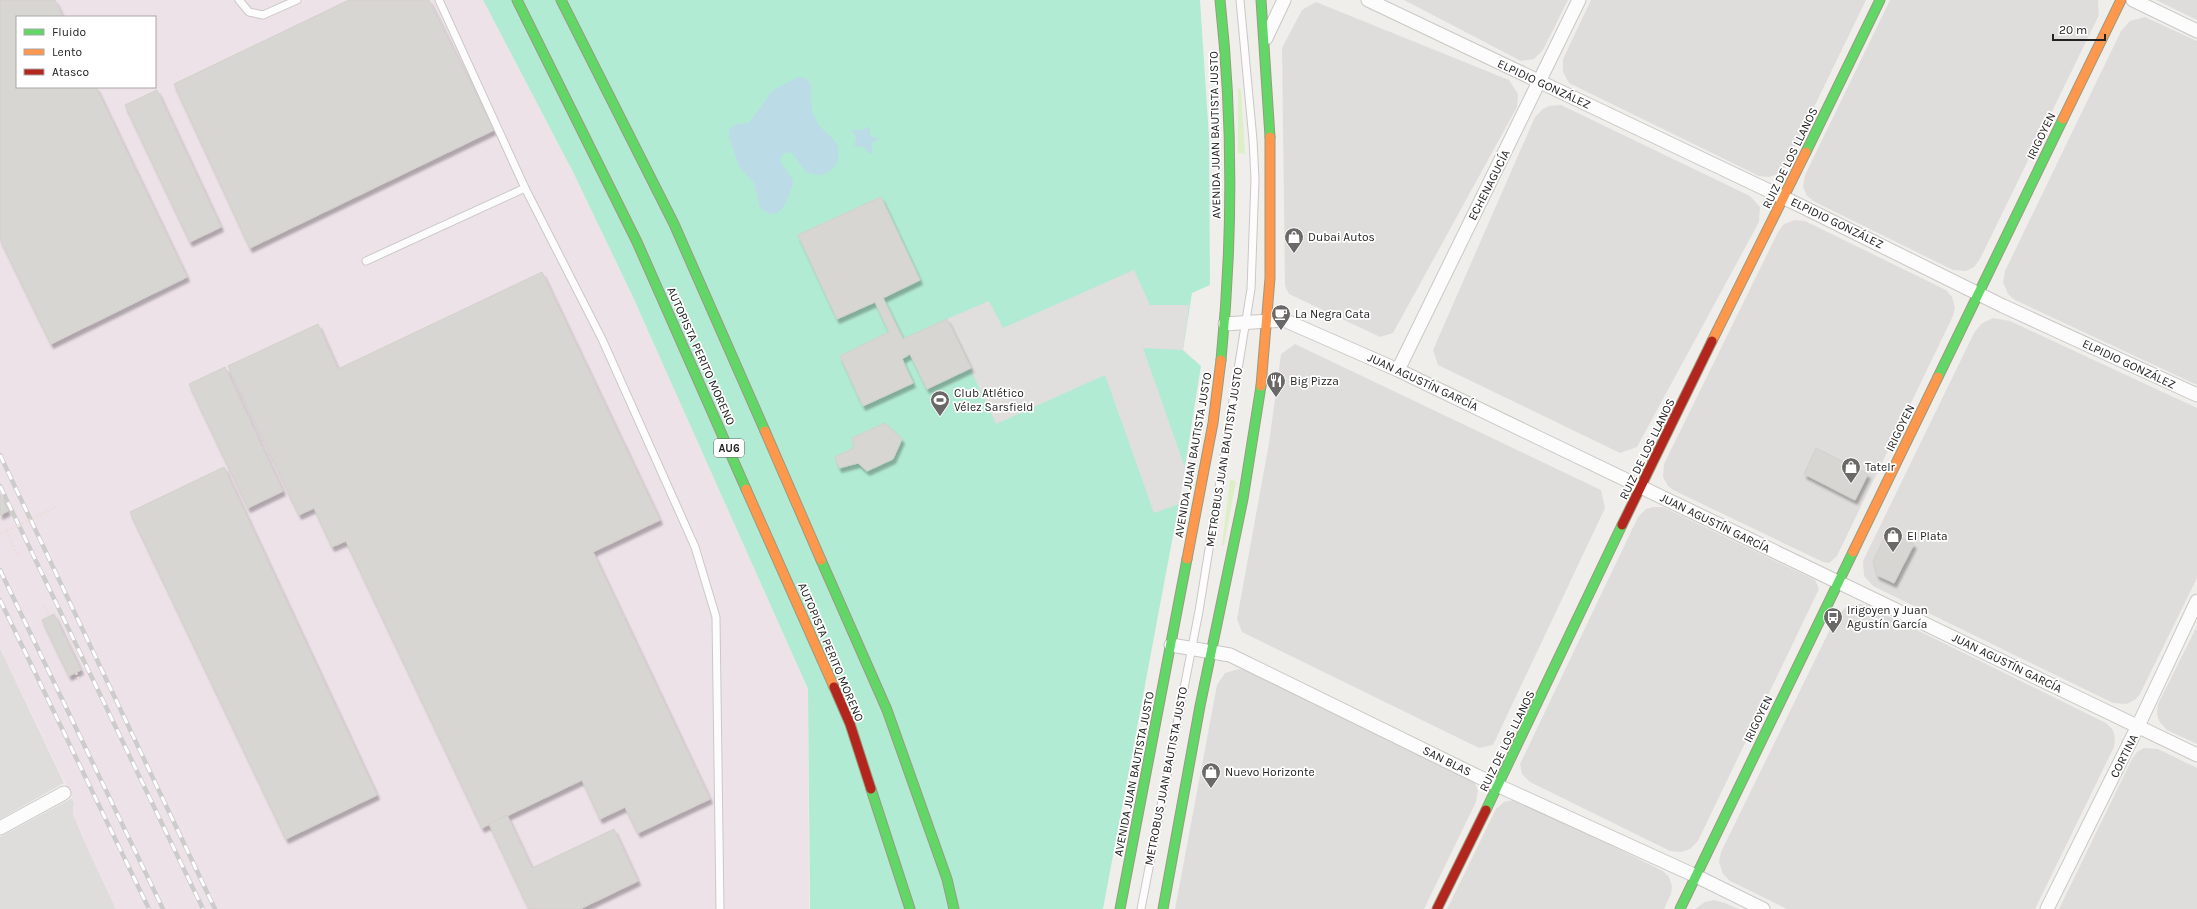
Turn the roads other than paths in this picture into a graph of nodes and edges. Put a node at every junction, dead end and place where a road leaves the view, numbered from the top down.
1 (239, 0) edge
2 (297, 0) edge
3 (439, 0) edge
4 (517, 0) edge
5 (561, 0) edge
6 (1220, 0) edge
7 (1240, 0) edge
8 (1261, 0) edge
9 (1284, 0) edge
10 (1368, 0) edge
11 (1579, 0) edge
12 (1880, 0) edge
13 (2121, 0) edge
14 (2133, 0) edge
15 (2197, 31) edge
16 (1264, 42) junction
17 (1540, 82) junction
18 (525, 188) junction
19 (1785, 198) junction
20 (366, 261) dead end
21 (1978, 293) junction
22 (1268, 320) junction
23 (1247, 321) junction
24 (1225, 324) junction
25 (1398, 370) junction
26 (2197, 395) edge
27 (1641, 486) junction
28 (1838, 582) junction
29 (2197, 601) edge
30 (1171, 645) junction
31 (1191, 649) junction
32 (1211, 652) junction
33 (2138, 726) junction
34 (2197, 755) edge
35 (1499, 786) junction
36 (64, 793) dead end
37 (0, 828) edge
38 (1696, 876) junction
39 (720, 909) edge
40 (910, 909) edge
41 (954, 909) edge
42 (1120, 909) edge
43 (1141, 909) edge
44 (1163, 909) edge
45 (1437, 909) edge
46 (1680, 909) edge
47 (1763, 909) edge
48 (2047, 909) edge

1 - 2 lane
3 - 18 lane
4 - 40 main road, AUTOPISTA PERITO MORENO / AU6
5 - 41 main road
6 - 24 main road, AVENIDA JUAN BAUTISTA JUSTO
7 - 23 lane, METROBUS JUAN BAUTISTA JUSTO
8 - 16 main road
9 - 16 street
10 - 17 street, ELPIDIO GONZÁLEZ
11 - 17 street, ECHENAGUCÍA
12 - 19 main road, RUIZ DE LOS LLANOS
13 - 21 main road, IRIGOYEN
14 - 15 street
16 - 22 main road
17 - 19 street, ELPIDIO GONZÁLEZ
17 - 25 street, ECHENAGUCÍA
18 - 20 lane
18 - 39 lane
19 - 21 street, ELPIDIO GONZÁLEZ
19 - 27 main road, RUIZ DE LOS LLANOS
21 - 26 street, ELPIDIO GONZÁLEZ
21 - 28 main road, IRIGOYEN
22 - 23 street, JUAN AGUSTÍN GARCÍA
22 - 25 street, JUAN AGUSTÍN GARCÍA
22 - 32 main road
23 - 24 street, JUAN AGUSTÍN GARCÍA
23 - 31 lane, METROBUS JUAN BAUTISTA JUSTO
24 - 30 main road, AVENIDA JUAN BAUTISTA JUSTO
25 - 27 street, JUAN AGUSTÍN GARCÍA
27 - 28 street, JUAN AGUSTÍN GARCÍA
27 - 35 main road, RUIZ DE LOS LLANOS
28 - 33 street, JUAN AGUSTÍN GARCÍA
28 - 38 main road, IRIGOYEN
29 - 33 street, CORTINA
30 - 31 street, SAN BLAS
30 - 42 main road, AVENIDA JUAN BAUTISTA JUSTO
31 - 32 street, SAN BLAS
31 - 43 lane, METROBUS JUAN BAUTISTA JUSTO
32 - 35 street, SAN BLAS
32 - 44 main road
33 - 34 street, JUAN AGUSTÍN GARCÍA
33 - 48 street, CORTINA
35 - 38 street, SAN BLAS
35 - 45 main road, RUIZ DE LOS LLANOS
36 - 37 street
38 - 46 main road, IRIGOYEN
38 - 47 street, SAN BLAS

